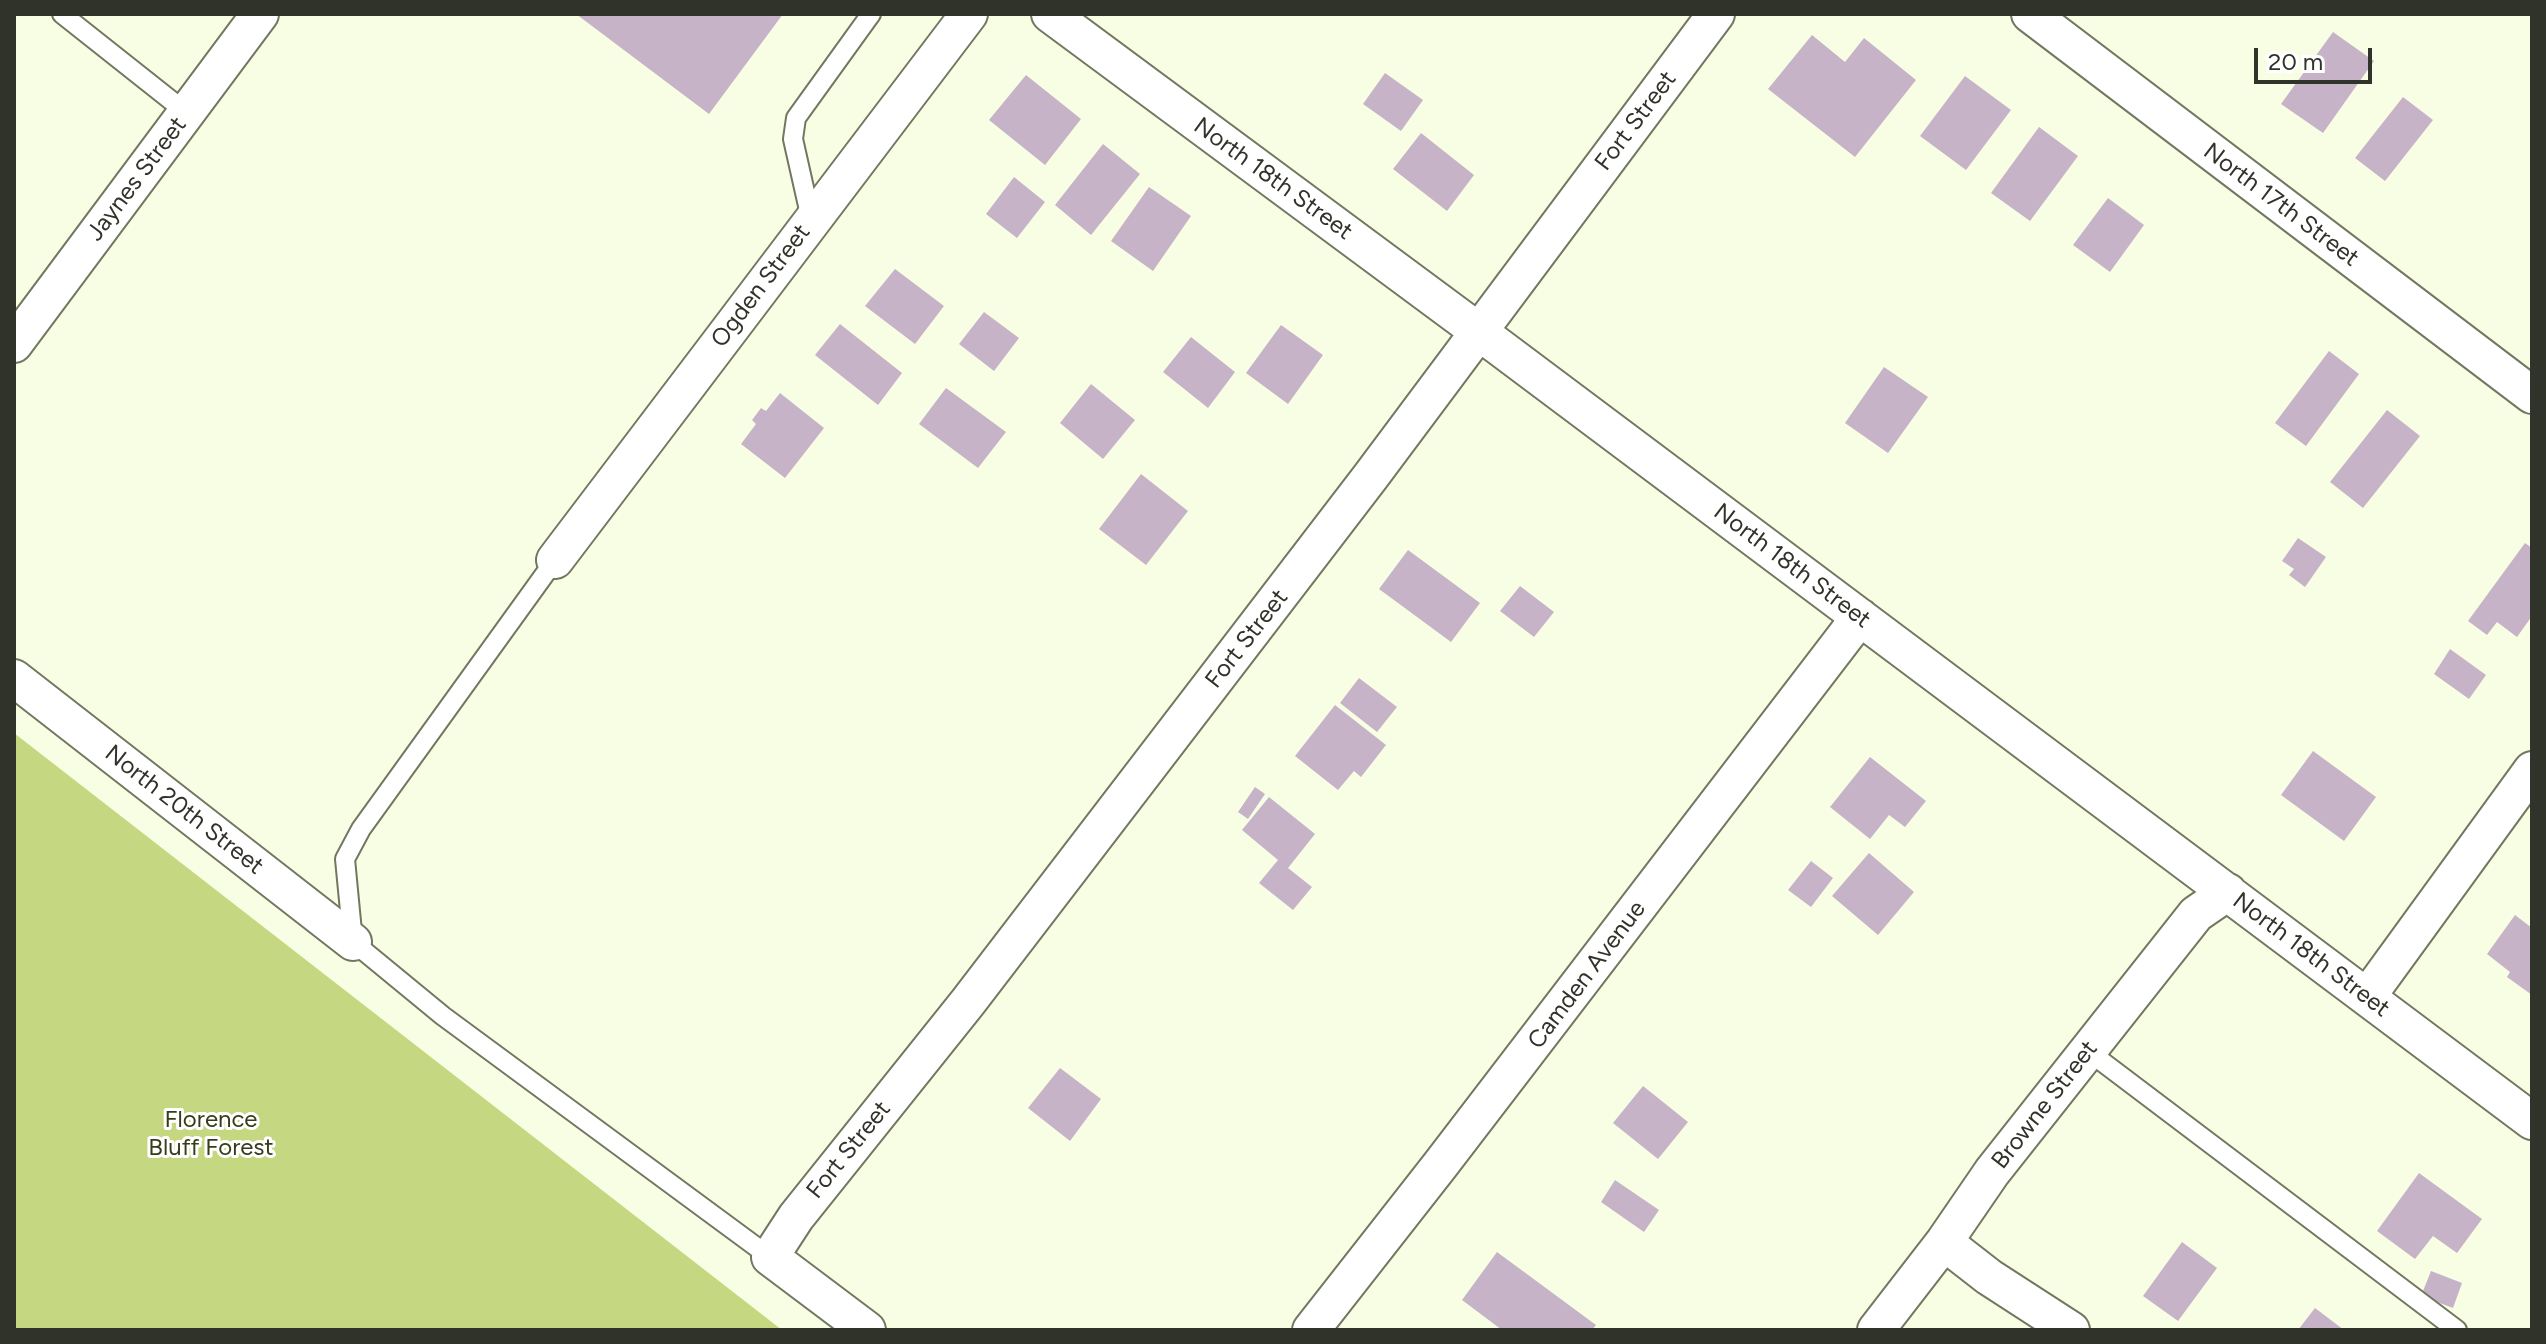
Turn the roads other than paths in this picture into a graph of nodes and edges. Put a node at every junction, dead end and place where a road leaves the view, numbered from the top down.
1 (62, 14) edge
2 (260, 14) edge
3 (871, 14) edge
4 (969, 14) edge
5 (1050, 14) edge
6 (1716, 14) edge
7 (2030, 14) edge
8 (187, 113) junction
9 (811, 219) junction
10 (1478, 331) junction
11 (14, 344) edge
12 (2532, 395) edge
13 (555, 560) joint
14 (1860, 617) junction
15 (14, 678) edge
16 (2532, 770) edge
17 (2228, 892) junction
18 (353, 942) junction
19 (2367, 997) junction
20 (2088, 1051) junction
21 (2532, 1121) edge
22 (1944, 1242) junction
23 (770, 1257) junction
24 (867, 1330) edge
25 (1311, 1330) edge
26 (1876, 1330) edge
27 (2071, 1330) edge
28 (2457, 1330) edge

1 - 8 lane
2 - 8 street, Jaynes Street
3 - 9 lane
4 - 9 street, Ogden Street
5 - 10 street, North 18th Street
6 - 10 street, Fort Street
7 - 12 street, North 17th Street
8 - 11 street, Jaynes Street
9 - 13 street, Ogden Street
10 - 14 street, North 18th Street
10 - 23 street, Fort Street
13 - 18 lane
14 - 17 street, North 18th Street
14 - 25 street, Camden Avenue
15 - 18 street, North 20th Street
16 - 19 street
17 - 19 street, North 18th Street
17 - 20 street, Browne Street
18 - 23 lane
19 - 21 street, North 18th Street
20 - 22 street, Browne Street
20 - 28 lane
22 - 26 street, Browne Street
22 - 27 street
23 - 24 street

